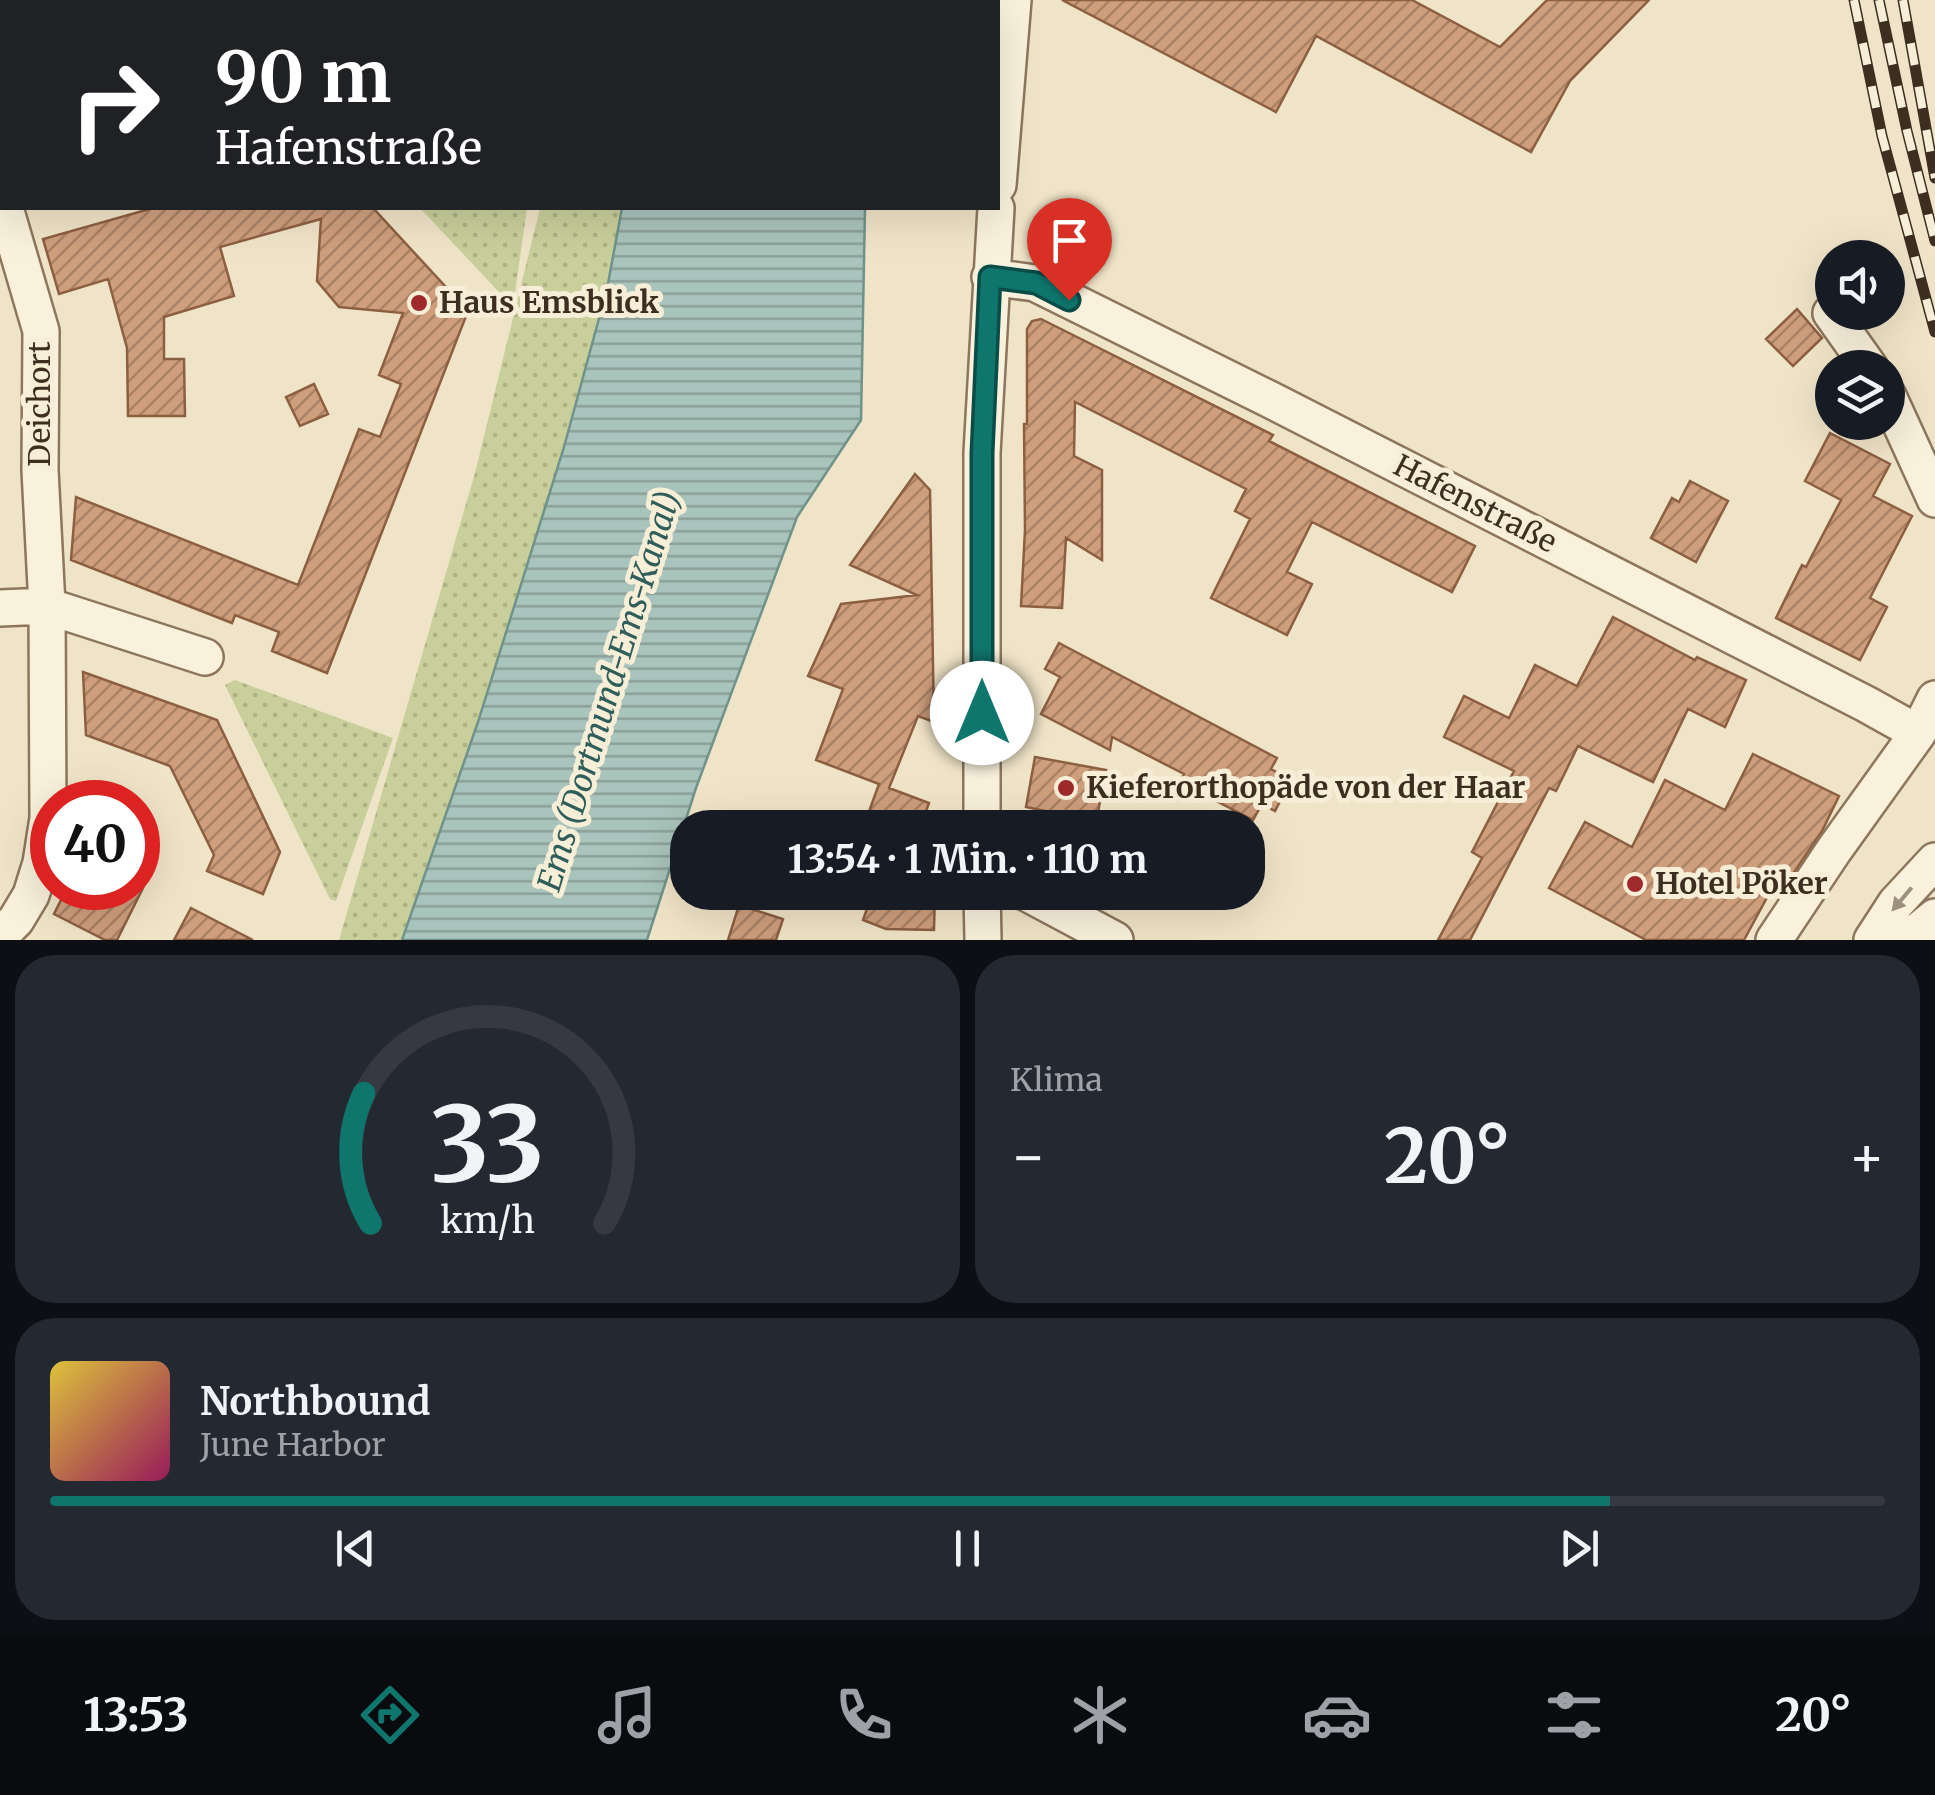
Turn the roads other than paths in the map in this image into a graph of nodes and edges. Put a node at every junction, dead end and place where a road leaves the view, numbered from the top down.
1 (1013, 0) edge
2 (1000, 160) edge
3 (7, 210) edge
4 (996, 210) edge
5 (990, 277) junction
6 (1905, 433) edge
7 (1935, 499) edge
8 (48, 606) junction
9 (0, 608) edge
10 (205, 656) dead end
11 (1935, 699) edge
12 (1918, 733) junction
13 (982, 810) edge
14 (1935, 861) edge
15 (982, 910) edge
16 (1059, 910) edge
17 (1935, 917) edge
18 (0, 936) edge
19 (983, 940) edge
20 (1115, 940) edge
21 (1774, 940) edge
22 (1872, 940) edge
23 (1906, 940) edge

1 - 2 street
3 - 8 street, Deichort
4 - 5 street
5 - 12 street, Hafenstraße
5 - 13 street
6 - 7 street
8 - 9 street
8 - 10 street
8 - 18 street, Deichort
11 - 12 street
12 - 21 street
14 -> 22 street
15 - 19 street
16 - 20 street
17 - 23 street

